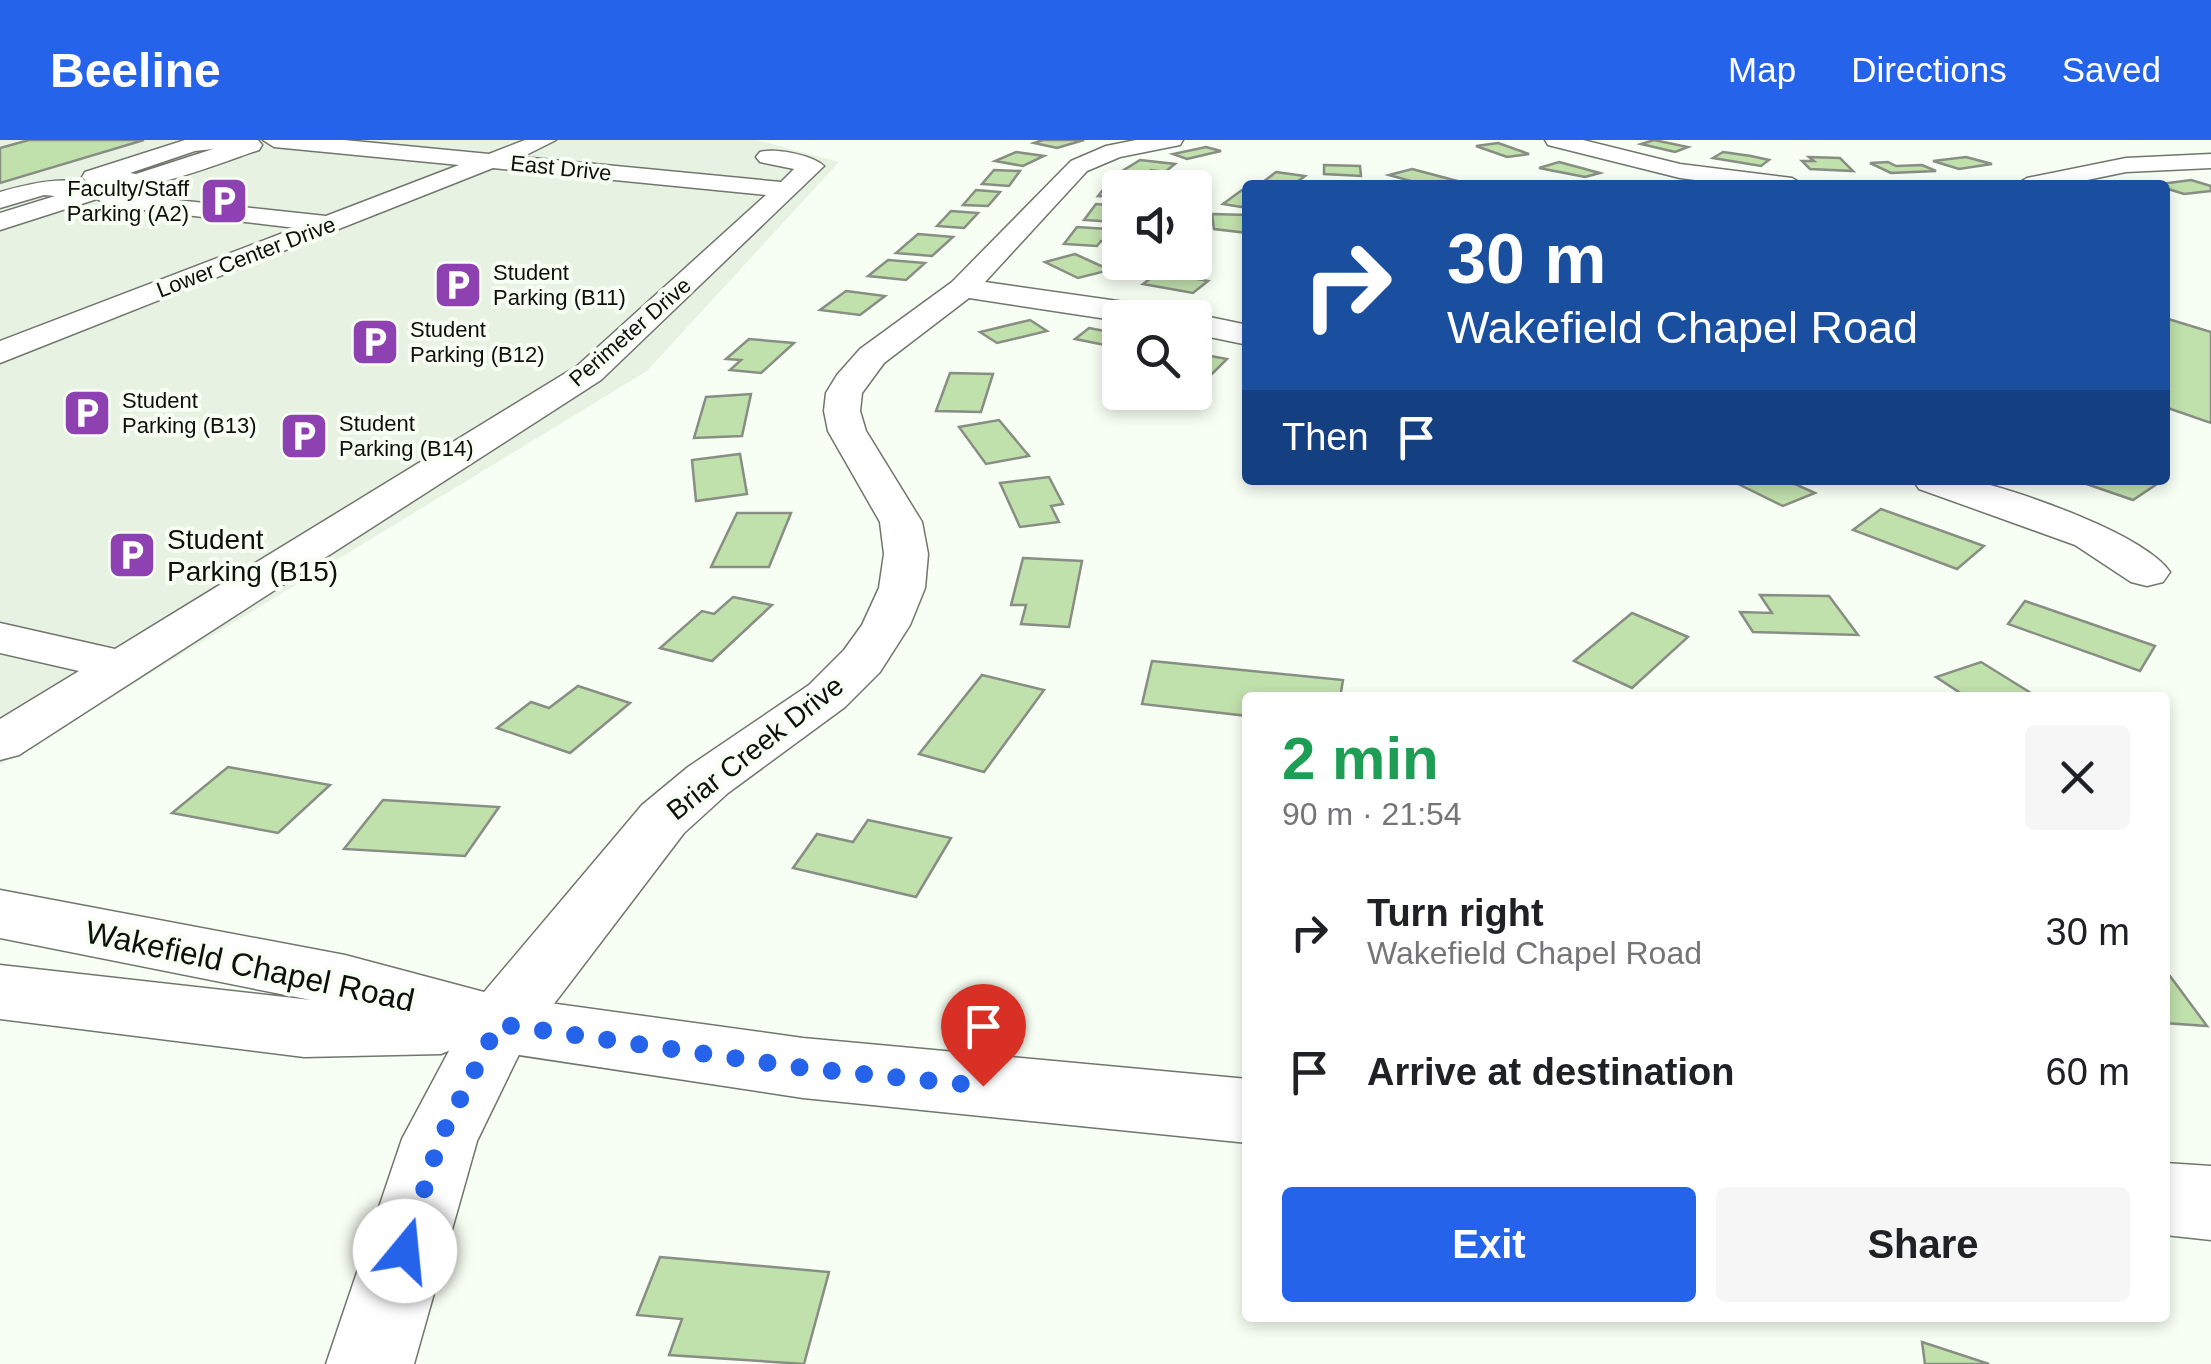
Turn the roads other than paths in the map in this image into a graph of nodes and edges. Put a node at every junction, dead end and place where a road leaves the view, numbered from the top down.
1 (545, 140) edge
2 (1172, 140) edge
3 (1556, 140) edge
4 (215, 141) edge
5 (264, 142) edge
6 (768, 157) dead end
7 (492, 161) junction
8 (2211, 161) edge
9 (1672, 178) edge
10 (1706, 180) edge
11 (2053, 180) edge
12 (788, 190) junction
13 (85, 196) junction
14 (0, 200) edge
15 (20, 218) edge
16 (330, 224) junction
17 (964, 288) junction
18 (1102, 308) edge
19 (1212, 328) edge
20 (1242, 334) edge
21 (0, 353) edge
22 (1947, 485) edge
23 (2147, 572) dead end
24 (0, 638) edge
25 (125, 666) junction
26 (0, 743) edge
27 (0, 914) edge
28 (0, 992) edge
29 (498, 1024) junction
30 (1242, 1109) edge
31 (2170, 1199) edge
32 (2211, 1202) edge
33 (370, 1364) edge

1 - 7 street, Lower Center Drive
2 - 17 street, Briar Creek Drive
3 - 9 street
4 - 5 street, East Drive
4 - 5 street
5 - 7 street, East Drive
6 - 12 street
7 - 12 street, East Drive
7 - 16 street, Lower Center Drive
8 - 11 street
9 - 10 street
12 - 25 street, Perimeter Drive
13 - 14 street
13 - 15 street
13 - 16 street
16 - 21 street, Lower Center Drive
17 - 18 street
17 - 29 street, Briar Creek Drive
19 - 20 street
22 - 23 street
24 - 25 street
25 - 26 street, Perimeter Drive
27 - 29 street, Wakefield Chapel Road
28 - 29 street, Wakefield Chapel Road
29 - 30 street, Wakefield Chapel Road
29 - 33 street, Briar Creek Drive
31 - 32 street

